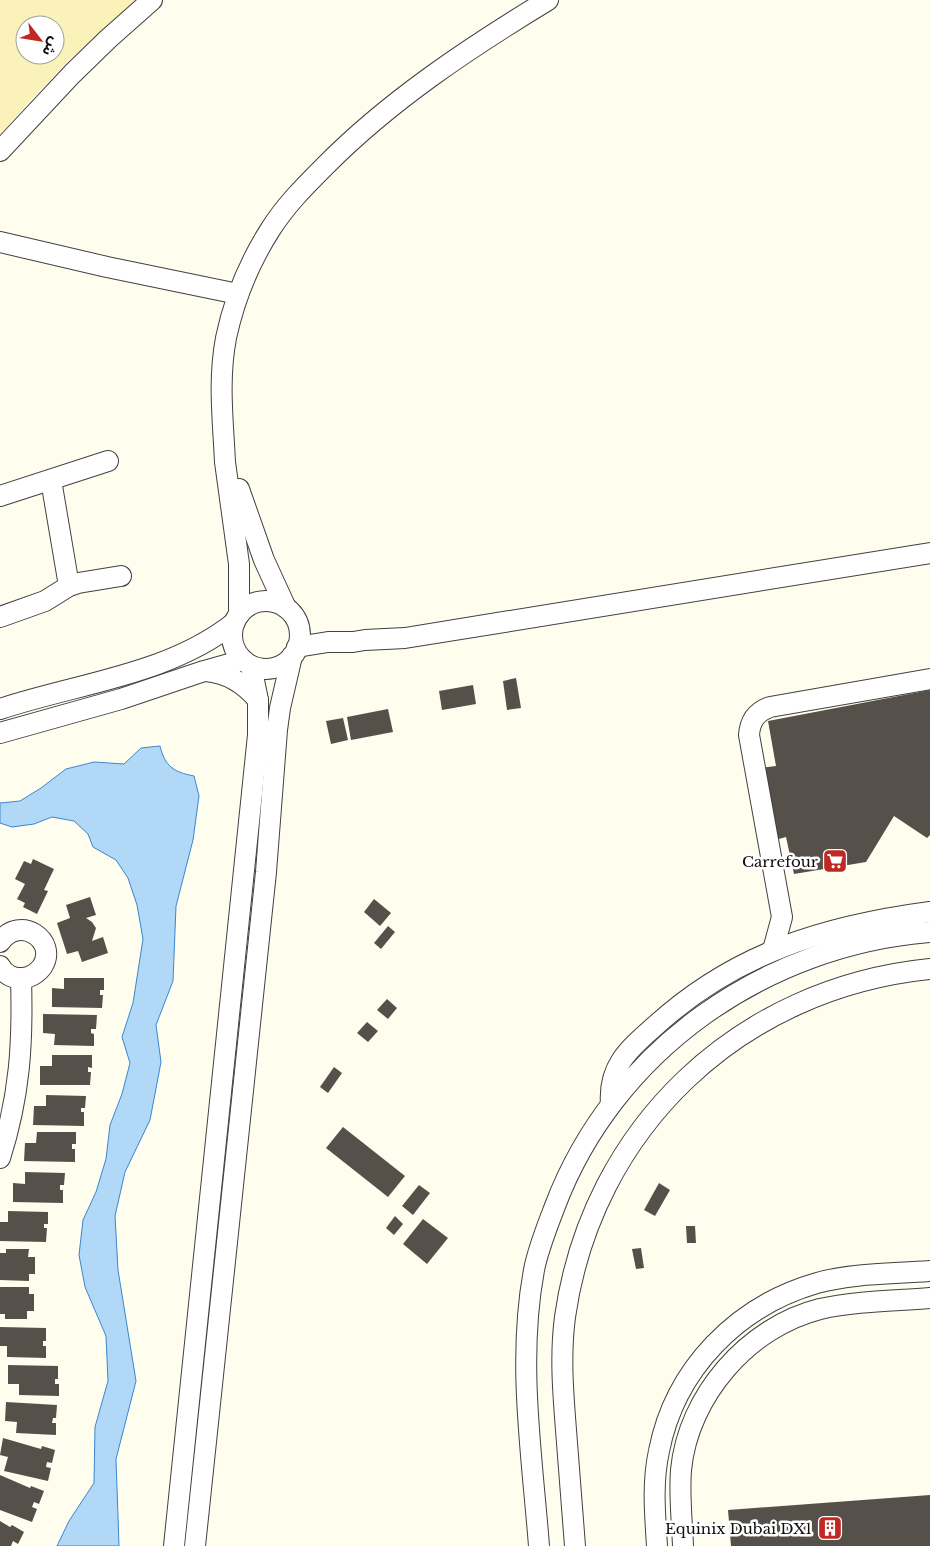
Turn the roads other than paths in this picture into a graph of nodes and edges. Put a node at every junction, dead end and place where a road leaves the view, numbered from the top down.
1 (152, 0) edge
2 (548, 0) edge
3 (0, 151) edge
4 (0, 242) edge
5 (238, 294) junction
6 (225, 446) junction
7 (108, 461) dead end
8 (51, 480) junction
9 (0, 496) edge
10 (930, 553) edge
11 (121, 576) dead end
12 (70, 586) junction
13 (286, 608) junction
14 (0, 617) edge
15 (237, 618) junction
16 (295, 652) junction
17 (247, 663) junction
18 (204, 671) junction
19 (930, 679) edge
20 (258, 700) junction
21 (0, 710) edge
22 (0, 733) edge
23 (930, 912) edge
24 (782, 917) junction
25 (930, 932) edge
26 (812, 936) junction
27 (0, 942) edge
28 (773, 950) junction
29 (0, 966) edge
30 (930, 969) edge
31 (20, 978) junction
32 (696, 992) junction
33 (729, 997) junction
34 (611, 1104) junction
35 (0, 1158) edge
36 (930, 1271) edge
37 (930, 1298) edge
38 (174, 1546) edge
39 (195, 1546) edge
40 (539, 1546) edge
41 (575, 1546) edge
42 (657, 1546) edge
43 (684, 1546) edge

1 - 3 street
2 - 5 street
4 - 5 street
5 - 6 street
6 - 13 street
6 - 15 street
7 - 8 street
8 - 9 street
8 - 12 street
10 - 16 street
11 - 12 street
12 - 14 street
13 - 15 street
13 - 16 street
15 - 17 street
15 - 21 street
16 - 17 street
16 - 39 street
17 - 18 street
17 - 20 street
18 - 20 street
18 - 22 street
19 - 24 street
20 - 38 street
23 - 26 street
24 - 26 street
24 - 28 street
25 - 33 street
26 - 28 street
27 - 31 street
28 - 32 street
29 - 31 street
30 - 41 street
31 - 35 street
32 - 33 street
32 - 34 street
33 - 34 street
34 - 40 street
36 - 42 street
37 - 43 street

